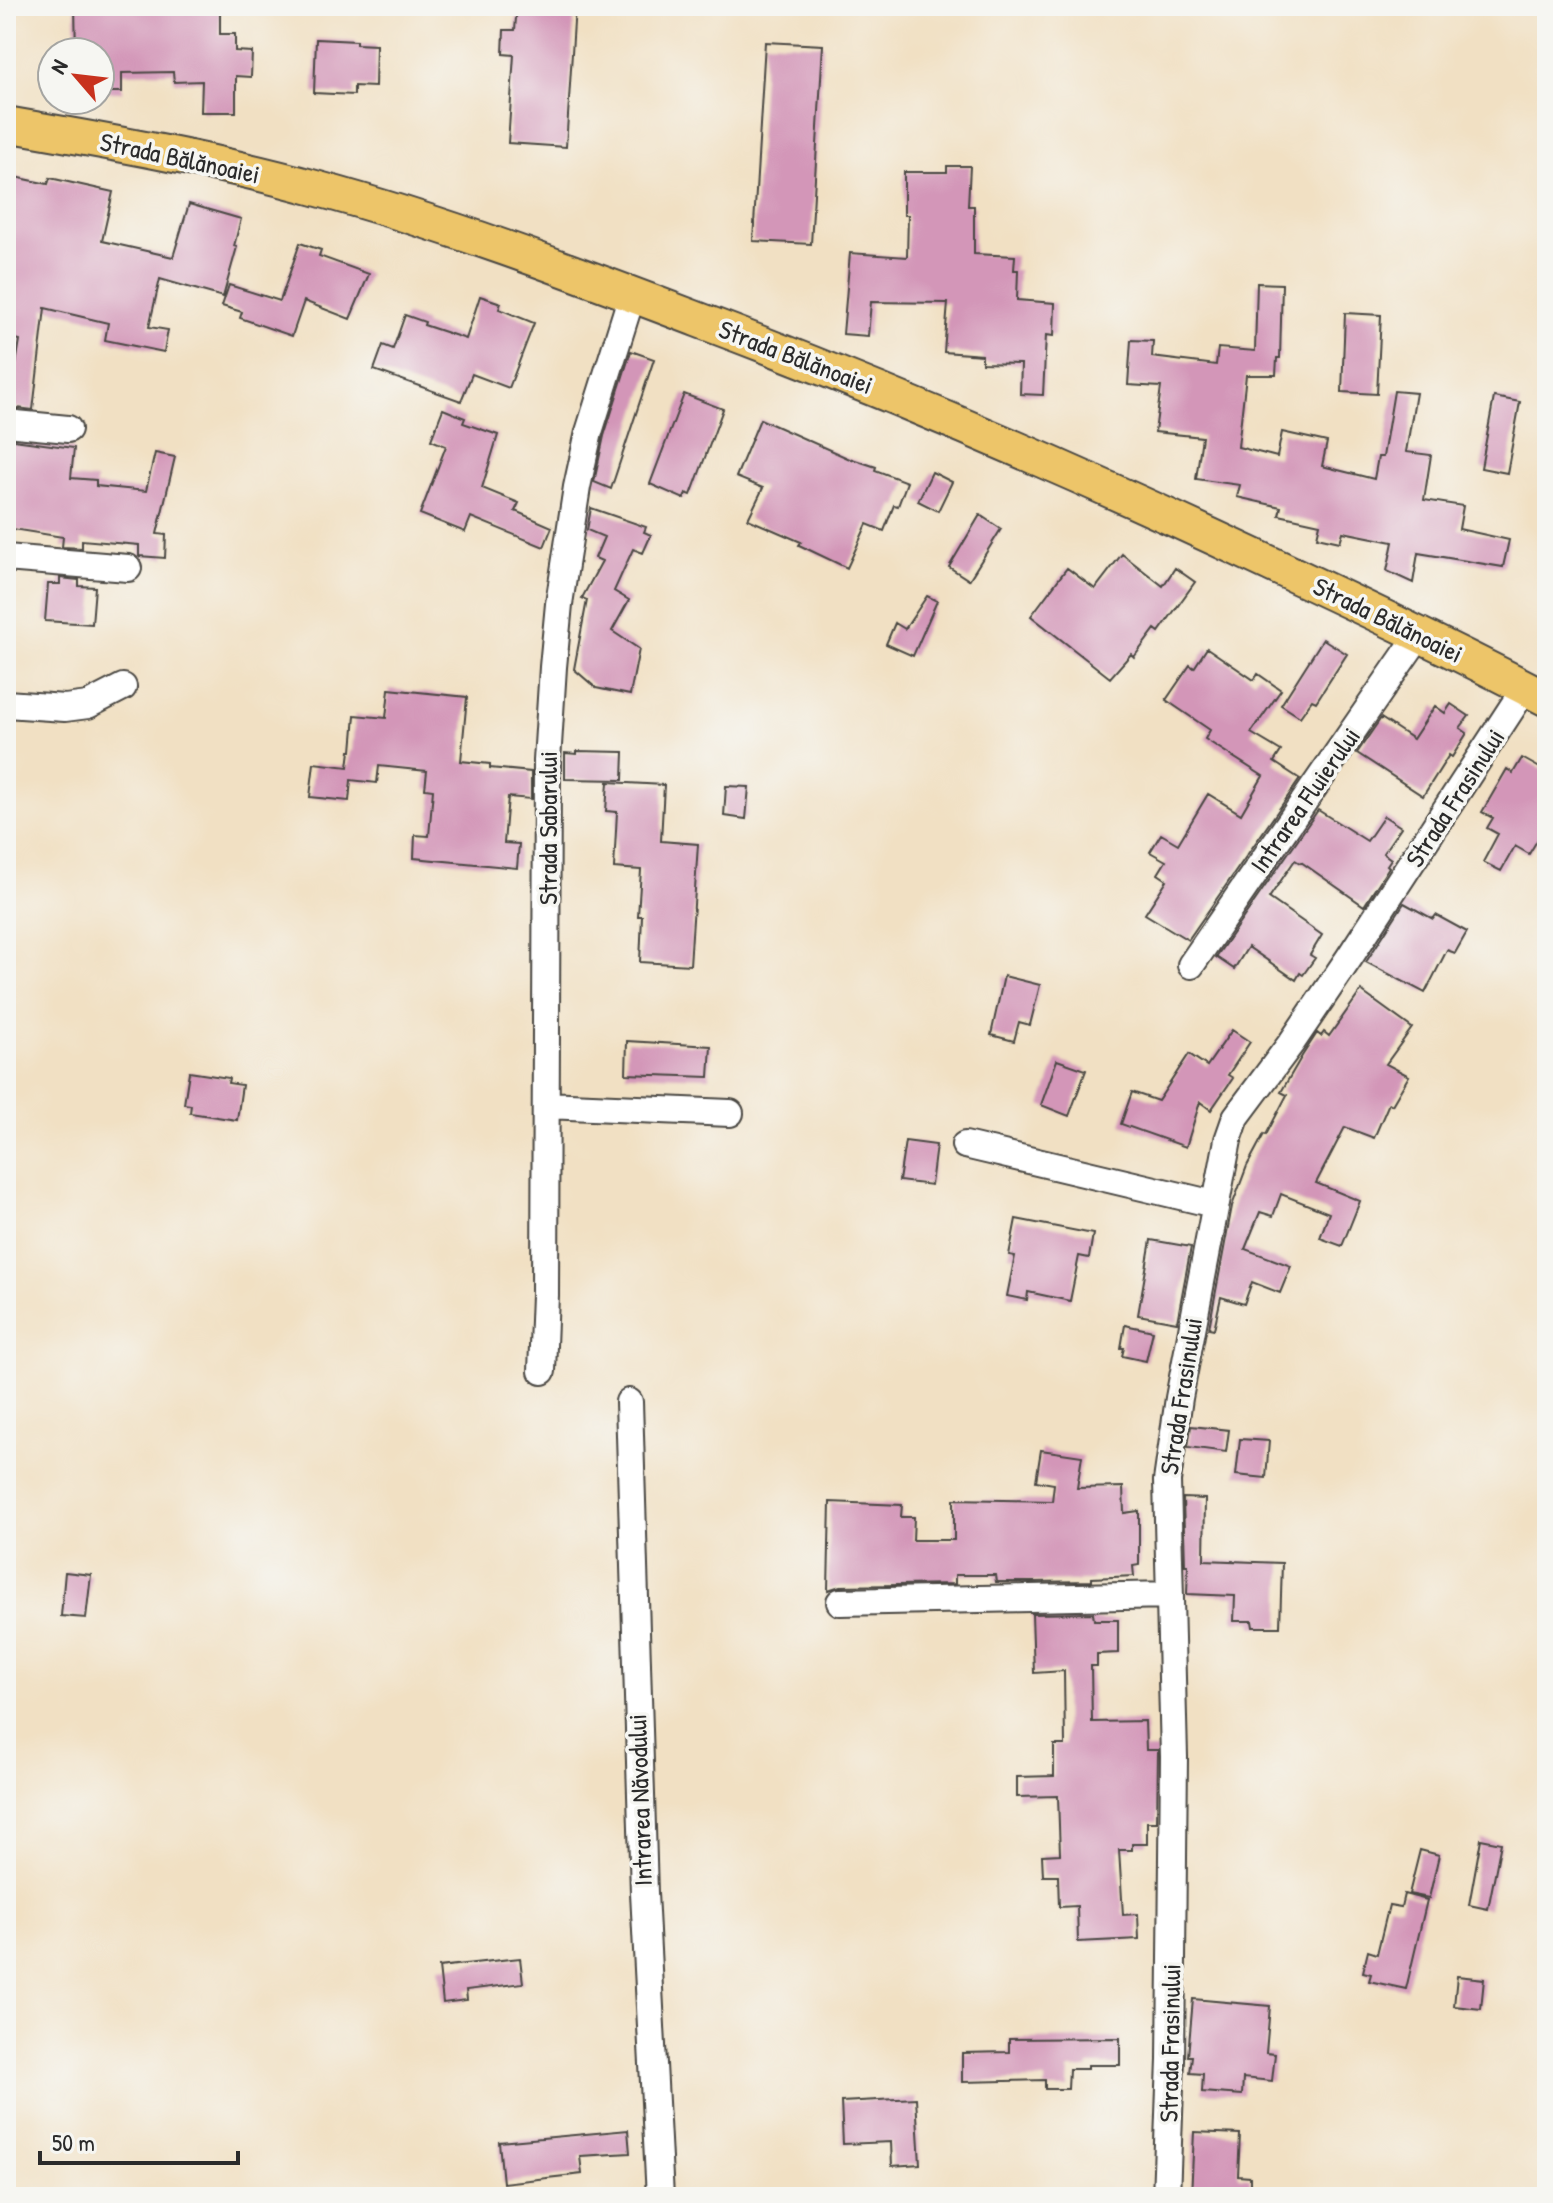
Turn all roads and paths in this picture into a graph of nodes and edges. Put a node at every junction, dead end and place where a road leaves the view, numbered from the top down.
1 (6, 124) edge
2 (632, 295) junction
3 (6, 423) edge
4 (68, 429) dead end
5 (6, 558) edge
6 (128, 568) dead end
7 (1419, 635) junction
8 (123, 687) dead end
9 (1536, 694) edge
10 (6, 704) edge
11 (1191, 965) dead end
12 (546, 1105) junction
13 (730, 1113) dead end
14 (965, 1145) dead end
15 (1214, 1204) junction
16 (542, 1371) dead end
17 (629, 1402) dead end
18 (1170, 1595) junction
19 (840, 1602) dead end
20 (660, 2197) edge
21 (1166, 2197) edge

1 - 2 main road, Strada Bălănoaiei
2 - 7 main road, Strada Bălănoaiei
2 - 12 street, Strada Sabarului
3 - 4 street
5 - 6 street
7 - 9 main road, Strada Bălănoaiei
7 - 11 street, Intrarea Fluierului
8 - 10 street
9 - 15 street, Strada Frasinului
12 - 13 street
12 - 16 street, Strada Sabarului
14 - 15 street
15 - 18 street, Strada Frasinului
17 - 20 street, Intrarea Năvodului
18 - 19 street
18 - 21 street, Strada Frasinului

